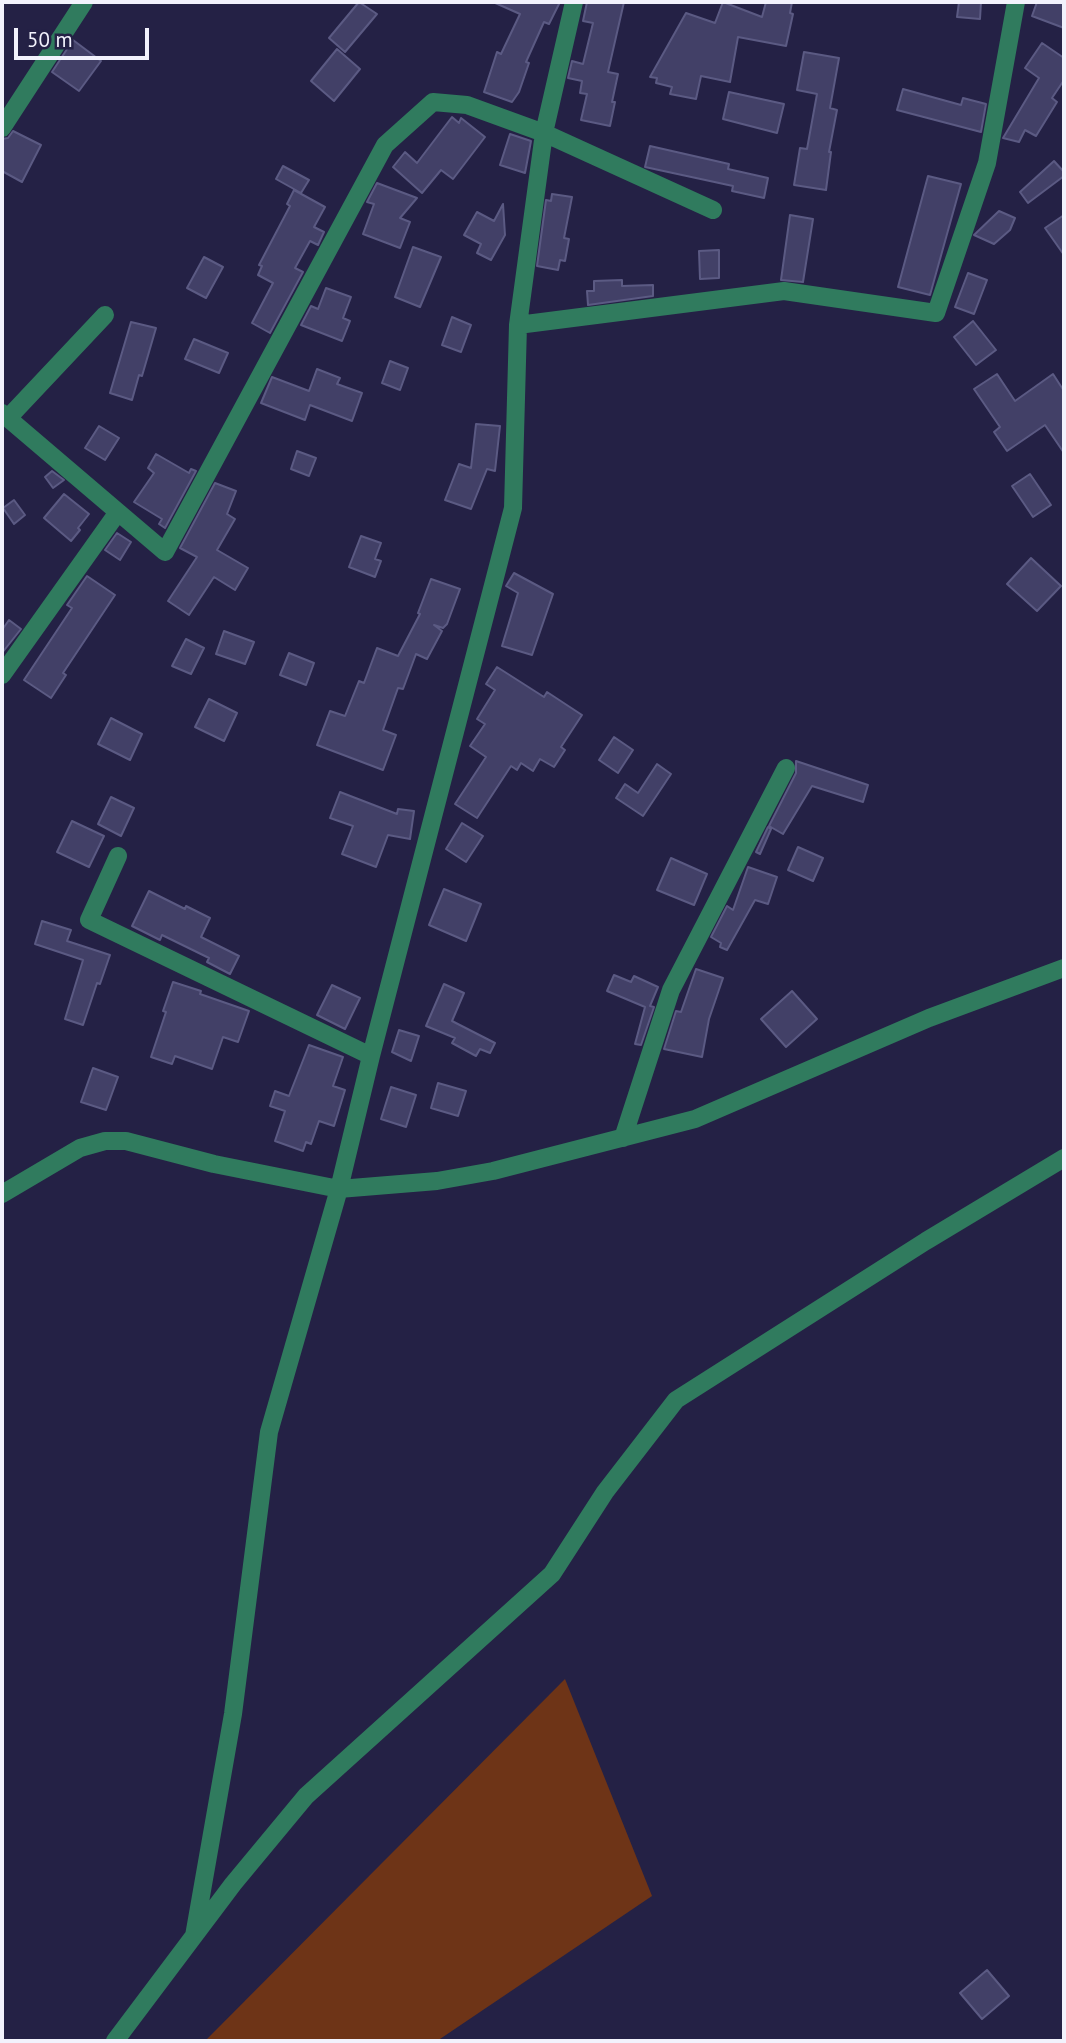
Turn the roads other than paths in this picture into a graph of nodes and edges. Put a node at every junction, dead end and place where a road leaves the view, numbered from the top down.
1 (85, 2) edge
2 (574, 2) edge
3 (1016, 2) edge
4 (2, 128) edge
5 (544, 133) junction
6 (713, 211) dead end
7 (105, 315) dead end
8 (518, 325) junction
9 (5, 416) edge
10 (118, 512) junction
11 (2, 675) edge
12 (786, 768) dead end
13 (118, 856) dead end
14 (1064, 968) edge
15 (371, 1056) junction
16 (623, 1138) junction
17 (1064, 1158) edge
18 (339, 1189) junction
19 (2, 1194) edge
20 (194, 1936) junction
21 (115, 2041) edge

1 - 4 street
2 - 5 street
3 - 8 street
5 - 6 street
5 - 8 street
5 - 10 street
7 - 9 street
8 - 15 street
9 - 10 street
10 - 11 street
12 - 16 street
13 - 15 street
14 - 16 street
15 - 18 street
16 - 18 street
17 - 20 street
18 - 19 street
18 - 20 street
20 - 21 street

